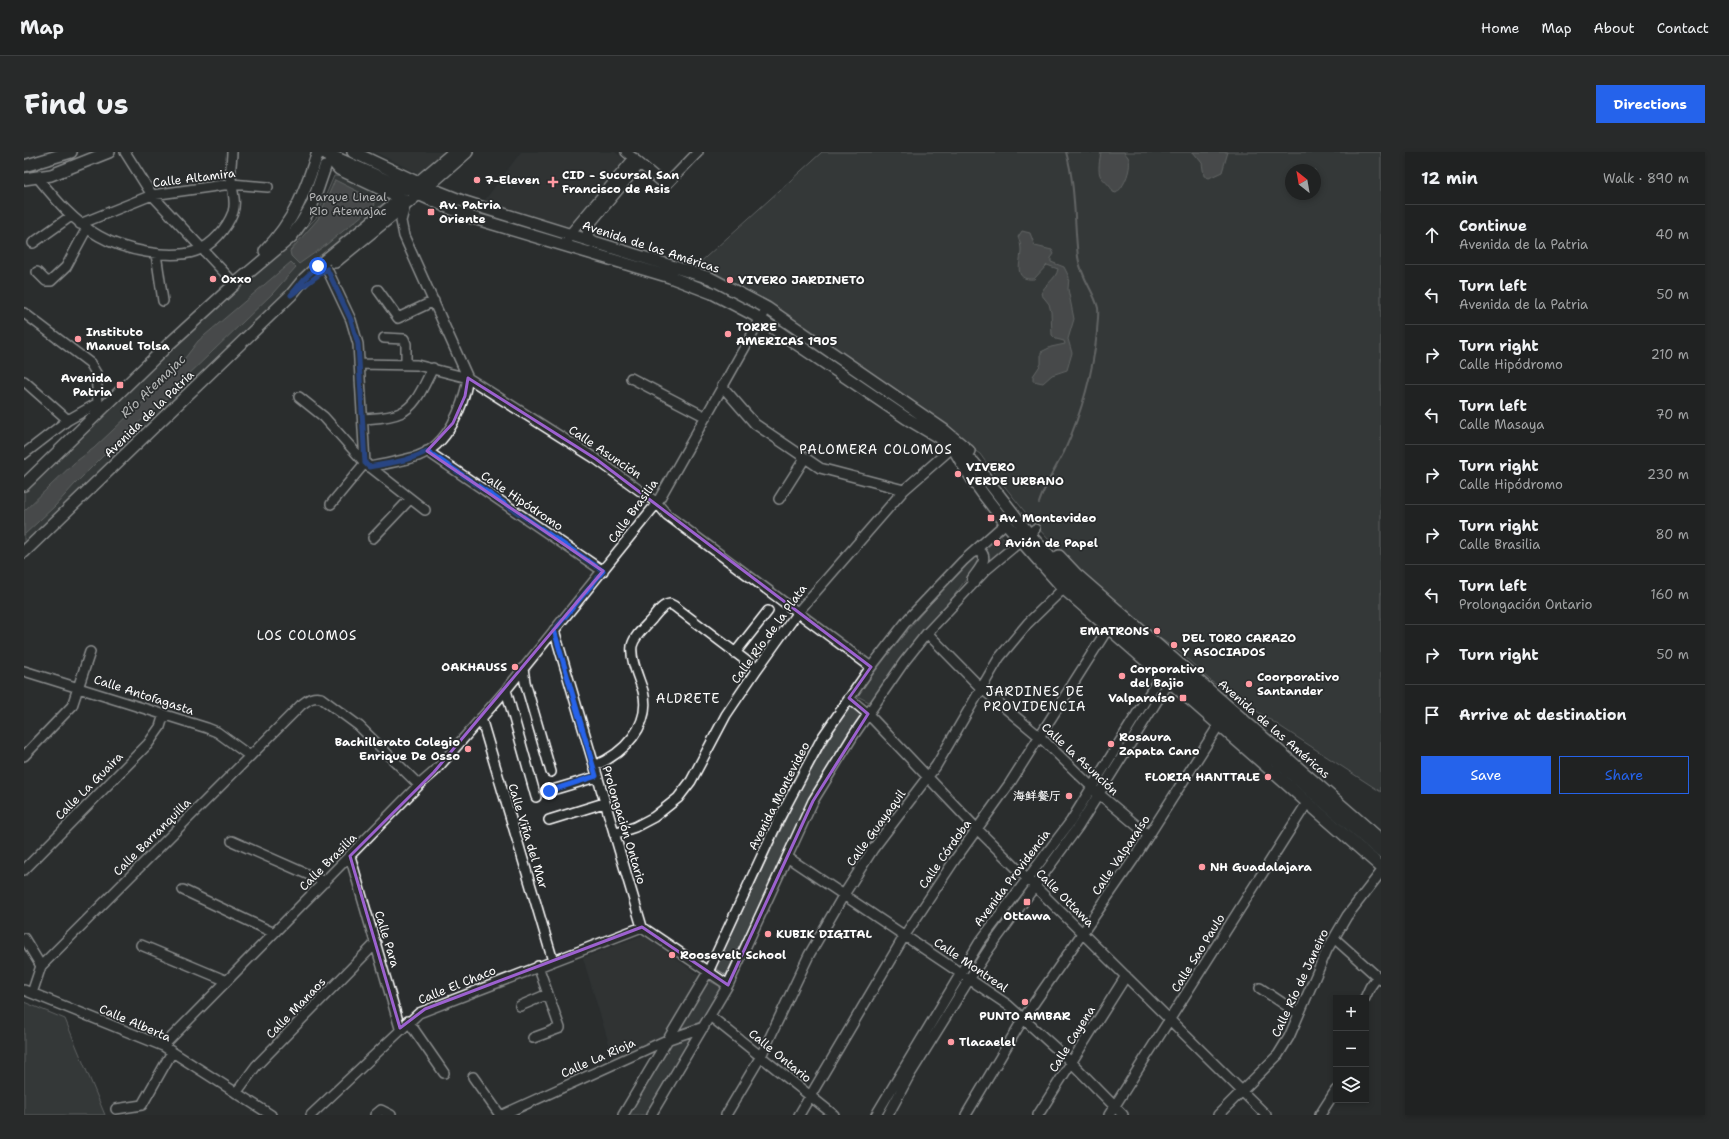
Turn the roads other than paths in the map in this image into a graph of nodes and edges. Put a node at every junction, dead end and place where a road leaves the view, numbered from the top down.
1 (71, 152) edge
2 (109, 152) edge
3 (125, 152) edge
4 (232, 152) edge
5 (353, 152) edge
6 (454, 152) edge
7 (467, 152) edge
8 (626, 152) edge
9 (698, 152) edge
10 (322, 153) edge
11 (637, 161) junction
12 (24, 166) edge
13 (325, 167) dead end
14 (38, 178) junction
15 (24, 179) edge
16 (231, 184) junction
17 (425, 184) junction
18 (268, 188) dead end
19 (611, 193) junction
20 (152, 195) junction
21 (418, 195) junction
22 (400, 204) junction
23 (71, 216) junction
24 (84, 226) junction
25 (570, 234) junction
26 (590, 241) junction
27 (33, 243) dead end
28 (566, 246) junction
29 (202, 249) junction
30 (156, 254) junction
31 (327, 269) junction
32 (37, 272) dead end
33 (235, 284) junction
34 (378, 290) dead end
35 (291, 295) junction
36 (163, 301) dead end
37 (434, 301) junction
38 (736, 306) junction
39 (763, 306) junction
40 (24, 314) edge
41 (760, 319) junction
42 (384, 338) dead end
43 (359, 364) junction
44 (406, 364) junction
45 (433, 368) junction
46 (468, 378) junction
47 (631, 378) dead end
48 (24, 381) edge
49 (722, 386) junction
50 (299, 397) dead end
51 (102, 403) junction
52 (706, 417) junction
53 (363, 419) junction
54 (68, 420) junction
55 (953, 447) junction
56 (427, 451) junction
57 (24, 454) edge
58 (805, 458) junction
59 (367, 465) junction
60 (24, 485) edge
61 (904, 490) junction
62 (779, 498) dead end
63 (410, 499) junction
64 (657, 503) junction
65 (331, 504) dead end
66 (425, 510) dead end
67 (1007, 522) junction
68 (1028, 534) junction
69 (373, 538) dead end
70 (24, 552) edge
71 (972, 553) junction
72 (603, 571) junction
73 (1070, 581) junction
74 (962, 594) junction
75 (768, 611) dead end
76 (798, 612) junction
77 (1116, 615) junction
78 (1107, 629) junction
79 (554, 630) junction
80 (927, 634) junction
81 (90, 652) dead end
82 (735, 653) junction
83 (1173, 665) junction
84 (871, 667) junction
85 (524, 668) junction
86 (756, 669) junction
87 (24, 671) edge
88 (1164, 678) junction
89 (79, 687) junction
90 (981, 688) junction
91 (506, 690) junction
92 (849, 698) junction
93 (1228, 712) junction
94 (164, 714) junction
95 (868, 714) junction
96 (481, 718) junction
97 (1219, 726) junction
98 (1040, 737) junction
99 (24, 756) edge
100 (250, 756) junction
101 (594, 766) junction
102 (551, 772) dead end
103 (596, 776) junction
104 (928, 777) junction
105 (419, 785) junction
106 (1091, 786) junction
107 (549, 791) dead end
108 (1098, 793) junction
109 (536, 797) dead end
110 (604, 803) junction
111 (1307, 803) junction
112 (550, 820) dead end
113 (977, 829) junction
114 (614, 834) junction
115 (1148, 836) junction
116 (1379, 838) edge
117 (232, 841) dead end
118 (1381, 852) edge
119 (350, 856) junction
120 (787, 857) junction
121 (1381, 868) edge
122 (24, 870) edge
123 (1381, 872) edge
124 (1027, 878) junction
125 (324, 882) junction
126 (1035, 885) junction
127 (183, 890) dead end
128 (843, 896) junction
129 (642, 927) junction
130 (1082, 932) junction
131 (274, 933) junction
132 (905, 935) junction
133 (24, 938) edge
134 (1334, 938) junction
135 (376, 943) junction
136 (141, 945) dead end
137 (553, 961) junction
138 (41, 966) junction
139 (538, 966) junction
140 (708, 972) junction
141 (960, 972) junction
142 (1126, 976) junction
143 (970, 978) junction
144 (1379, 978) edge
145 (227, 981) junction
146 (728, 985) junction
147 (1260, 988) dead end
148 (28, 991) edge
149 (548, 994) junction
150 (1367, 995) edge
151 (520, 1006) dead end
152 (1299, 1014) junction
153 (710, 1016) junction
154 (1023, 1019) junction
155 (1170, 1019) junction
156 (408, 1021) junction
157 (704, 1027) junction
158 (400, 1028) junction
159 (534, 1038) dead end
160 (669, 1039) junction
161 (163, 1046) junction
162 (172, 1052) junction
163 (761, 1056) junction
164 (1071, 1062) junction
165 (444, 1073) dead end
166 (473, 1077) dead end
167 (1242, 1091) junction
168 (236, 1093) junction
169 (1333, 1095) edge
170 (810, 1096) junction
171 (1115, 1106) junction
172 (116, 1109) dead end
173 (271, 1115) edge
174 (311, 1115) edge
175 (375, 1115) edge
176 (391, 1115) edge
177 (501, 1115) edge
178 (623, 1115) edge
179 (652, 1115) edge
180 (726, 1115) edge
181 (799, 1115) edge
182 (834, 1115) edge
183 (876, 1115) edge
184 (888, 1115) edge
185 (966, 1115) edge
186 (1038, 1115) edge
187 (1109, 1115) edge
188 (1123, 1115) edge
189 (1218, 1115) edge
190 (1266, 1115) edge
191 (1320, 1115) edge

1 - 12 main road
2 - 14 main road
3 - 20 street
4 - 16 street
5 - 17 main road, Avenida de las Américas
6 - 17 main road, Avenida de la Patria
7 - 17 main road, Avenida de la Patria
8 - 11 street
9 - 11 street
10 - 21 main road, Avenida de las Américas
10 - 33 main road
11 - 19 street
13 - 33 main road
14 - 15 main road
14 - 23 street
16 - 18 street, Calle Altamira
16 - 20 street, Calle Altamira
16 - 29 street
17 - 21 main road, Avenida de la Patria
17 - 25 main road, Avenida de las Américas
19 - 25 street
19 - 26 street
20 - 24 street, Calle Altamira
20 - 29 street
21 - 22 main road, Avenida de la Patria
21 - 28 main road, Avenida de las Américas
22 - 31 main road, Avenida de la Patria
22 - 35 main road, Avenida de la Patria
22 - 37 street
23 - 24 street
23 - 27 street
24 - 30 street
24 - 32 street
25 - 26 main road, Avenida de las Américas
25 - 28 street
26 - 39 main road, Avenida de las Américas
28 - 38 main road, Avenida de las Américas
29 - 30 street
29 - 33 street
30 - 36 street
31 - 35 main road, Avenida de la Patria
31 - 43 street
33 - 51 main road
34 - 37 street
35 - 70 main road, Avenida de la Patria
37 - 46 street
38 - 39 main road
38 - 41 main road, Avenida de las Américas
39 - 41 street, Calle Brasilia
39 - 68 main road, Avenida de las Américas
40 - 51 street
41 - 49 street, Calle Brasilia
41 - 55 main road, Avenida de las Américas
42 - 44 street
43 - 44 street, Calle Asunción
43 - 53 street
44 - 45 street, Calle Asunción
45 - 46 street, Calle Asunción
45 - 53 street
46 - 56 street
46 - 64 street, Calle Asunción
47 - 52 street
48 - 54 street
49 - 52 street, Calle Brasilia
49 - 58 street
50 - 59 street
51 - 54 street
51 - 60 main road
52 - 64 street, Calle Brasilia
53 - 59 street
54 - 57 street
55 - 61 street, Calle Río de la Plata
55 - 67 main road, Avenida de las Américas
55 - 68 main road, Avenida de las Américas
56 - 59 street
56 - 72 street, Calle Hipódromo
58 - 61 street
58 - 62 street
59 - 63 street
59 - 65 street
61 - 76 street, Calle Río de la Plata
63 - 66 street
63 - 69 street
64 - 72 street, Calle Brasilia
64 - 76 street, Calle Asunción
67 - 68 main road, Avenida de las Américas
67 - 71 street, Avenida Montevideo
68 - 73 main road, Avenida de las Américas
68 - 73 main road, Avenida de las Américas
68 - 74 street
71 - 74 street
71 - 84 street, Avenida Montevideo
72 - 79 street, Calle Brasilia
73 - 77 main road, Avenida de las Américas
73 - 78 main road, Avenida de las Américas
73 - 90 street, Calle Guayaquil
74 - 80 street
75 - 82 street
76 - 84 street, Calle Asunción
76 - 86 street, Calle Río de la Plata
77 - 78 street, Calle Córdoba
77 - 83 main road, Avenida de las Américas
78 - 88 main road, Avenida de las Américas
78 - 98 street, Calle Córdoba
79 - 85 street, Calle Brasilia
79 - 101 street, Prolongación Ontario
80 - 90 street, Calle la Asunción
80 - 95 street
81 - 89 street
82 - 86 street
82 - 101 street
83 - 88 street, Avenida Providencia
83 - 93 main road, Avenida de las Américas
84 - 92 street, Avenida Montevideo
85 - 91 street, Calle Brasilia
85 - 102 street
86 - 114 street, Calle Río de la Plata
87 - 89 street, Calle Antofagasta
88 - 97 main road, Avenida de las Américas
88 - 106 street, Avenida Providencia
88 - 108 street, Avenida Providencia
89 - 94 street, Calle Antofagasta
89 - 99 street
90 - 98 street, Calle la Asunción
90 - 104 street, Calle Guayaquil
91 - 96 street, Calle Brasilia
91 - 109 street
92 - 95 street, Calle Ottawa
92 - 140 street, Avenida Montevideo
93 - 97 street, Calle Valparaíso
93 - 116 main road, Avenida de las Américas
93 - 118 main road, Avenida de las Américas
94 - 100 street, Calle Antofagasta
94 - 122 street, Calle La Guaira
95 - 104 street, Calle Ottawa
95 - 120 street
96 - 105 street, Calle Brasilia
96 - 137 street, Calle Viña del Mar
97 - 111 main road, Avenida de las Américas
97 - 115 street, Calle Valparaíso
98 - 106 street, Calle la Asunción
98 - 113 street, Calle Córdoba
100 - 105 street, Calle Barranquilla
100 - 138 street, Calle Barranquilla
101 - 103 street, Prolongación Ontario
103 - 107 street
103 - 110 street, Prolongación Ontario
104 - 113 street, Calle Ottawa
104 - 128 street, Calle Guayaquil
105 - 119 street, Calle Brasilia
106 - 108 street, Calle la Asunción
106 - 124 street, Avenida Providencia
108 - 115 street, Calle la Asunción
108 - 126 street, Avenida Providencia
110 - 112 street
110 - 114 street, Prolongación Ontario
111 - 121 main road, Avenida de las Américas
111 - 155 street, Calle Sao Paulo
113 - 124 street, Calle Ottawa
113 - 132 street, Calle Córdoba
114 - 129 street, Prolongación Ontario
115 - 130 street, Calle Valparaíso
117 - 125 street
119 - 125 street, Calle Brasilia
119 - 135 street, Calle Para
120 - 128 street, Calle Montreal
120 - 146 street
123 - 134 street, Calle Río de Janeiro
124 - 126 street, Calle Ottawa
124 - 141 street, Avenida Providencia
125 - 131 street, Calle Brasilia
126 - 130 street, Calle Ottawa
126 - 143 street, Avenida Providencia
127 - 131 street
128 - 132 street, Calle Montreal
128 - 163 street, Calle Guayaquil
129 - 137 street, Calle El Chaco
129 - 140 street
130 - 142 street, Calle Ottawa
130 - 154 street, Calle Valparaíso
131 - 145 street, Calle Brasilia
132 - 141 street, Calle Montreal
132 - 170 street, Calle Córdoba
133 - 138 street
134 - 144 street
134 - 152 street, Calle Río de Janeiro
135 - 158 street, Calle Para
135 - 168 street, Calle Manaos
136 - 145 street
137 - 139 street, Calle El Chaco
138 - 148 street, Calle Barranquilla
139 - 149 street
139 - 156 street, Calle El Chaco
140 - 146 street
140 - 160 street, Avenida Montevideo
141 - 143 street, Calle Montreal
141 - 183 street, Avenida Providencia
142 - 155 street, Calle Ottawa
142 - 164 street, Calle Cayena
143 - 154 street, Calle Montreal
143 - 184 street, Avenida Providencia
144 - 150 street
145 - 161 street, Calle Brasilia
146 - 153 street
147 - 152 street
148 - 161 street, Calle Alberta
149 - 151 street
149 - 159 street
152 - 167 street, Calle Río de Janeiro
153 - 157 street
153 - 163 street, Calle Ontario
154 - 164 street, Calle Montreal
154 - 185 street, Calle Valparaíso
155 - 167 street, Calle Ottawa
155 - 171 street, Calle Sao Paulo
156 - 158 street, Calle El Chaco
156 - 165 street
157 - 160 street, Calle La Rioja
157 - 179 street
158 - 174 street, Calle El Chaco
160 - 177 street, Calle La Rioja
160 - 178 street, Avenida Montevideo
161 - 162 street, Calle Alberta
162 - 168 street, Calle Alberta
162 - 172 street
163 - 170 street, Calle Ontario
163 - 180 street, Calle Guayaquil
164 - 171 street, Calle Montreal
164 - 186 street, Calle Cayena
166 - 177 street
167 - 189 street, Calle Río de Janeiro
167 - 190 street, Calle Ottawa
168 - 173 street, Calle Alberta
169 - 191 street
170 - 181 street, Calle Córdoba
170 - 182 street, Calle Ontario
171 - 187 street, Calle Sao Paulo
171 - 188 street, Calle Montreal
175 - 176 street

